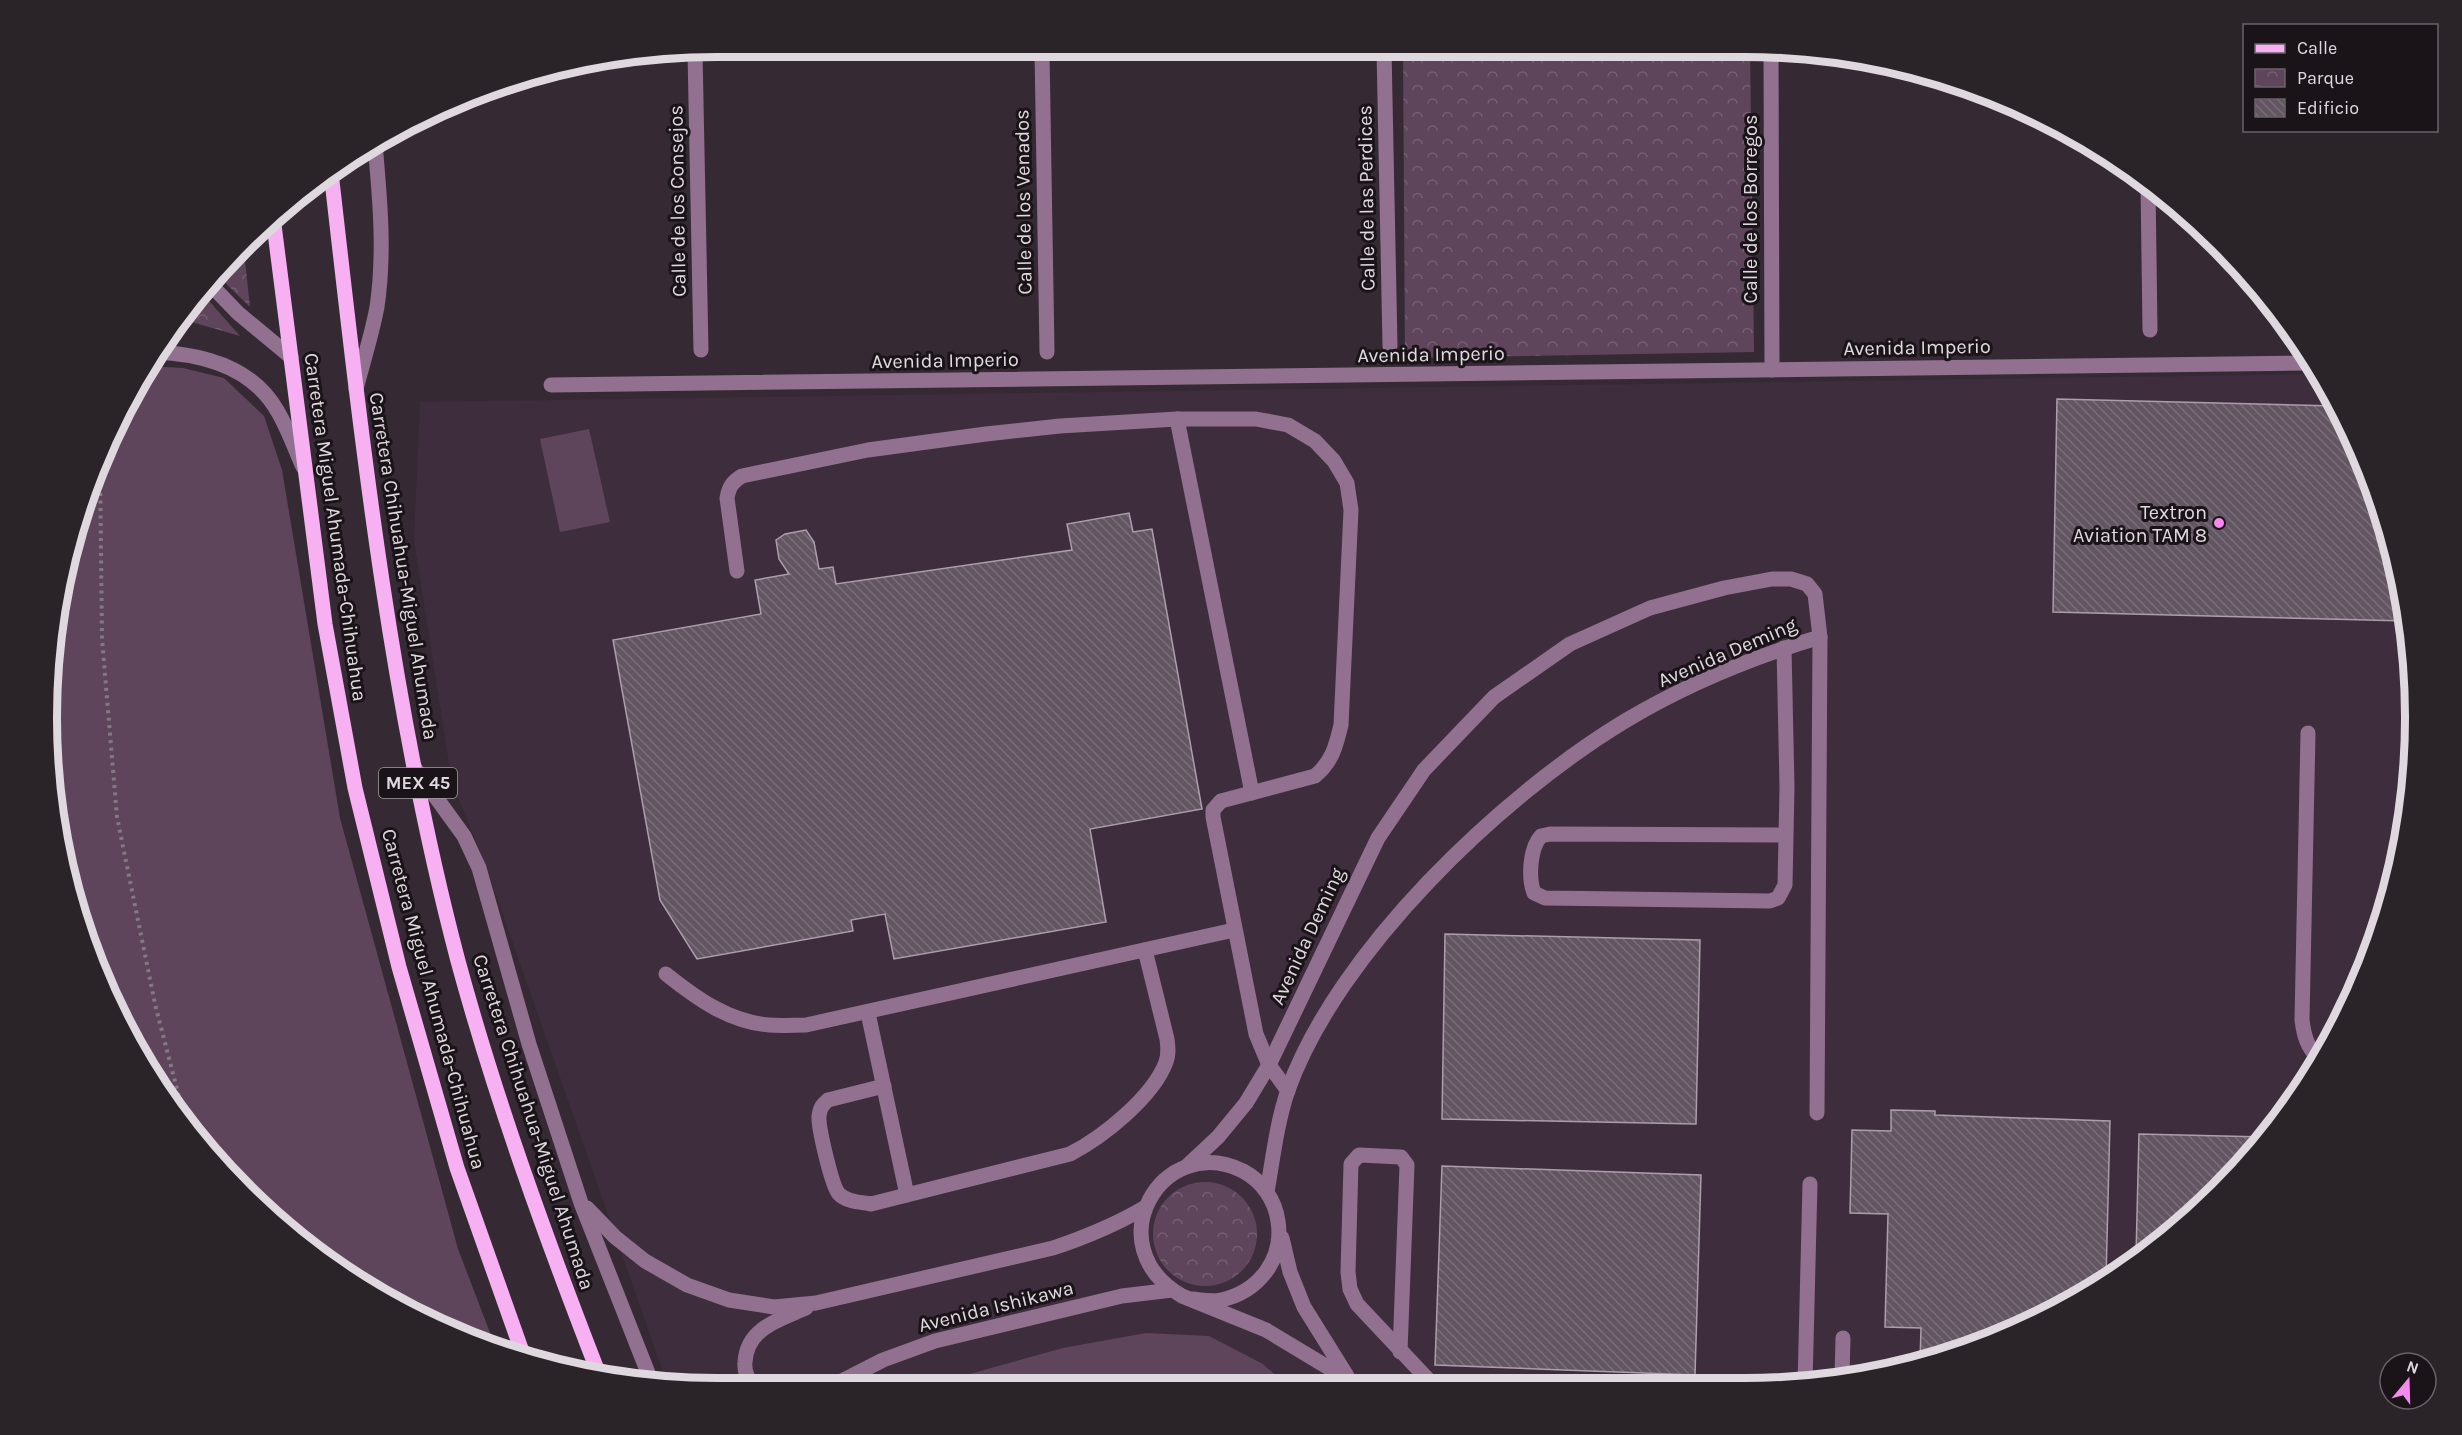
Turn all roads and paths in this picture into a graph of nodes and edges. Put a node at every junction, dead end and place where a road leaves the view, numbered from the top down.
1 (1042, 57) edge
2 (1384, 57) edge
3 (695, 58) edge
4 (1771, 58) edge
5 (376, 152) edge
6 (332, 181) edge
7 (2148, 194) edge
8 (274, 228) edge
9 (215, 289) edge
10 (2151, 330) dead end
11 (1390, 346) dead end
12 (701, 350) dead end
13 (1047, 352) dead end
14 (166, 354) edge
15 (291, 357) junction
16 (2302, 363) edge
17 (1772, 370) junction
18 (551, 385) dead end
19 (356, 392) junction
20 (1177, 419) junction
21 (305, 471) junction
22 (100, 483) edge
23 (737, 571) dead end
24 (1820, 636) junction
25 (1784, 648) junction
26 (2308, 733) dead end
27 (414, 767) junction
28 (1252, 793) junction
29 (1785, 835) junction
30 (1234, 930) junction
31 (1145, 950) junction
32 (666, 974) dead end
33 (868, 1013) junction
34 (2313, 1053) edge
35 (1269, 1065) junction
36 (884, 1086) junction
37 (1288, 1091) junction
38 (180, 1102) edge
39 (1816, 1113) dead end
40 (1187, 1166) junction
41 (1810, 1184) dead end
42 (1267, 1192) junction
43 (907, 1195) junction
44 (581, 1203) junction
45 (1144, 1208) junction
46 (1280, 1232) junction
47 (1172, 1290) junction
48 (1194, 1299) junction
49 (816, 1303) junction
50 (1843, 1338) dead end
51 (521, 1347) edge
52 (1400, 1352) junction
53 (596, 1366) edge
54 (1842, 1370) edge
55 (648, 1374) edge
56 (1805, 1375) edge
57 (748, 1378) edge
58 (847, 1378) edge
59 (1343, 1378) edge
60 (1349, 1378) edge
61 (1426, 1378) edge

1 - 13 street, Calle de los Venados
2 - 11 street, Calle de las Perdices
3 - 12 street, Calle de los Consejos
4 - 17 street, Calle de los Borregos
5 - 19 street
6 - 19 main road, Carretera Chihuahua-Miguel Ahumada / MEX 45
7 - 10 street
8 - 15 main road, Carretera Miguel Ahumada-Chihuahua / MEX 45
9 - 15 street
14 - 21 street
15 - 21 main road, Carretera Miguel Ahumada-Chihuahua / MEX 45
16 - 17 street, Avenida Imperio
17 - 18 street, Avenida Imperio
19 - 27 main road, Carretera Chihuahua-Miguel Ahumada / MEX 45
20 - 23 street
20 - 28 street
20 - 28 street
21 - 51 main road, Carretera Miguel Ahumada-Chihuahua / MEX 45
22 - 38 path
24 - 25 street, Avenida Deming
24 - 35 street, Avenida Deming
24 - 39 street
25 - 29 street
25 - 37 street, Avenida Deming
26 - 34 street
27 - 44 street
27 - 53 main road, Carretera Chihuahua-Miguel Ahumada / MEX 45
28 - 30 street
29 - 29 street
30 - 31 street
30 - 35 street
31 - 33 street
31 - 43 street
32 - 33 street
33 - 36 street
35 - 37 street
35 - 40 street, Avenida Deming
36 - 43 street
36 - 43 street
37 - 42 street, Avenida Deming
40 - 42 street, Avenida Ishikawa
40 - 45 street
41 - 56 street
42 - 46 street, Avenida Ishikawa
44 - 49 street
44 - 55 street
45 - 47 street, Avenida Ishikawa
45 - 49 street
46 - 48 street, Avenida Ishikawa
46 - 60 street, Avenida Ishikawa
47 - 48 street, Avenida Ishikawa
47 - 58 street, Avenida Ishikawa
48 - 59 street, Avenida Ishikawa
49 - 57 street
50 - 54 street
52 - 52 street
52 - 61 street

